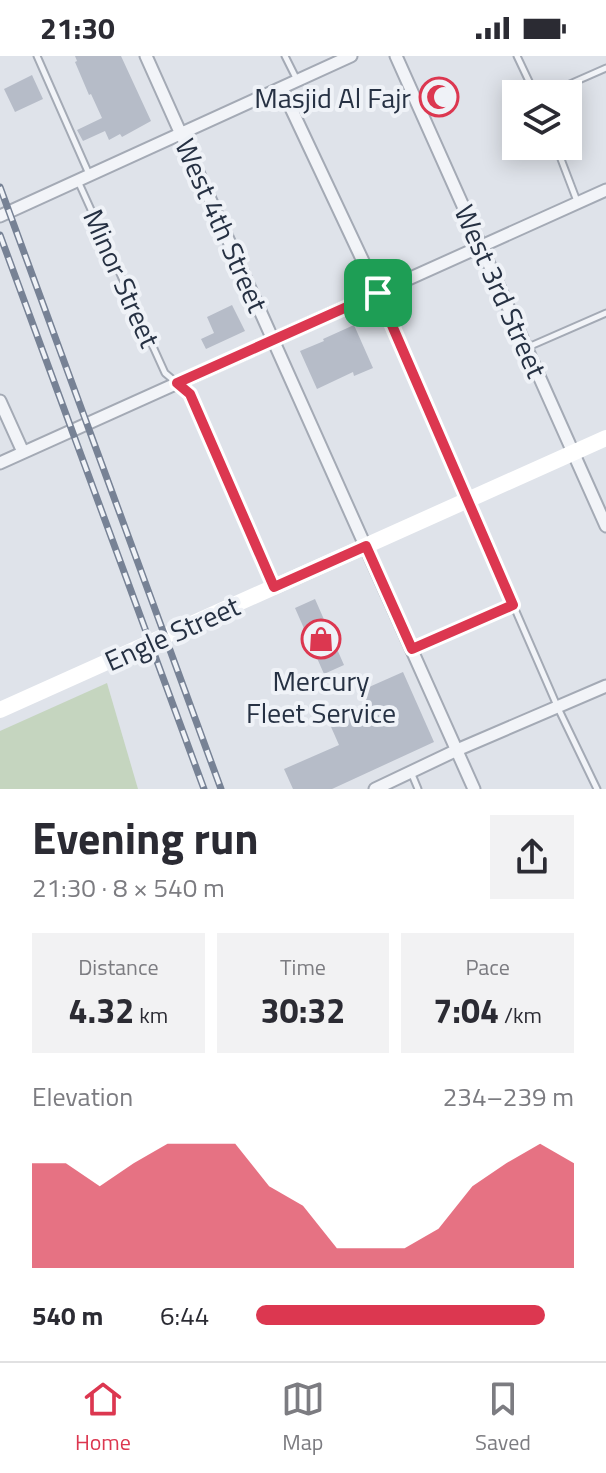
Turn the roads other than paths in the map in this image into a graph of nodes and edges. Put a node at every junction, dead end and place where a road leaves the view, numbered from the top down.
1 (37, 56) edge
2 (146, 56) edge
3 (285, 56) edge
4 (351, 56) edge
5 (396, 56) edge
6 (517, 56) edge
7 (606, 68) edge
8 (528, 80) edge
9 (579, 80) edge
10 (297, 81) junction
11 (282, 89) junction
12 (181, 134) junction
13 (562, 160) edge
14 (89, 174) junction
15 (77, 180) junction
16 (606, 190) edge
17 (578, 202) junction
18 (0, 216) edge
19 (481, 246) junction
20 (378, 293) junction
21 (606, 313) edge
22 (273, 340) junction
23 (526, 348) junction
24 (177, 383) junction
25 (0, 401) edge
26 (606, 438) edge
27 (23, 452) junction
28 (573, 453) junction
29 (0, 463) edge
30 (467, 501) junction
31 (606, 526) edge
32 (366, 546) junction
33 (274, 587) junction
34 (513, 605) junction
35 (412, 649) junction
36 (606, 686) edge
37 (558, 708) junction
38 (0, 710) edge
39 (457, 750) junction
40 (411, 772) junction
41 (375, 789) edge
42 (418, 789) edge
43 (474, 789) edge
44 (597, 789) edge

1 - 14 lane
2 - 12 street, West 4th Street
3 - 10 lane
4 - 10 street
5 - 19 street, West 3rd Street
6 - 8 lane
7 - 9 lane
10 - 11 street
11 - 12 street
11 - 20 street
12 - 14 street
12 - 22 street, West 4th Street
13 - 17 lane
14 - 15 street
15 - 18 street
15 - 24 lane, Minor Street
16 - 17 street
17 - 19 street
19 - 20 street
19 - 23 street, West 3rd Street
20 - 22 street
20 - 30 lane
21 - 23 lane
22 - 24 street
22 - 32 street, West 4th Street
23 - 28 street, West 3rd Street
24 - 27 street
24 - 33 lane, Minor Street
25 - 27 street
26 - 28 street, Engle Street
27 - 29 street
28 - 30 street, Engle Street
28 - 31 street, West 3rd Street
30 - 32 street, Engle Street
30 - 34 lane
32 - 33 street, Engle Street
32 - 35 street, West 4th Street
33 - 38 street, Engle Street
34 - 35 lane
34 - 37 lane
35 - 39 street, West 4th Street
36 - 37 street
37 - 39 street
37 - 44 lane
39 - 40 street
39 - 43 street, West 4th Street
40 - 41 street
40 - 42 lane

